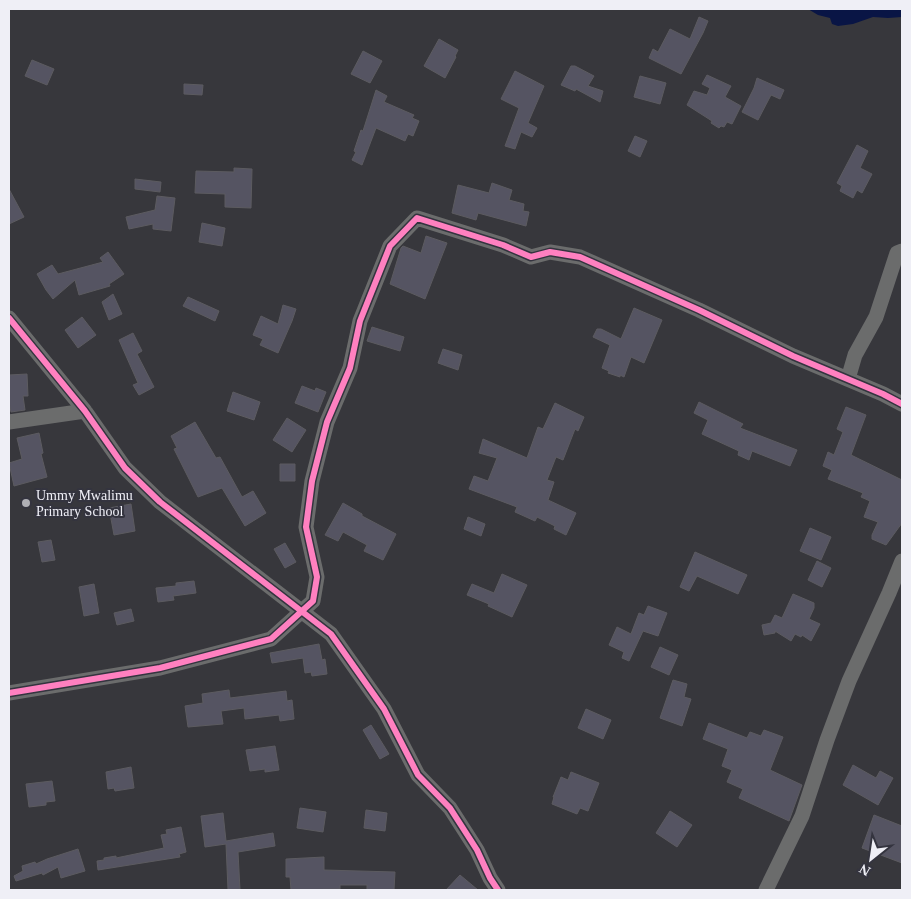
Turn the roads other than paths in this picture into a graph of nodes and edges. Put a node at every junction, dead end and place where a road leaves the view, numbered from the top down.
1 (902, 251) edge
2 (9, 318) edge
3 (848, 379) junction
4 (902, 404) edge
5 (85, 411) junction
6 (9, 422) edge
7 (902, 560) edge
8 (302, 611) junction
9 (9, 693) edge
10 (498, 890) edge
11 (766, 890) edge

1 - 3 street
2 - 5 street
3 - 4 street
3 - 8 street
5 - 6 street
5 - 8 street
7 - 11 street
8 - 9 street
8 - 10 street

